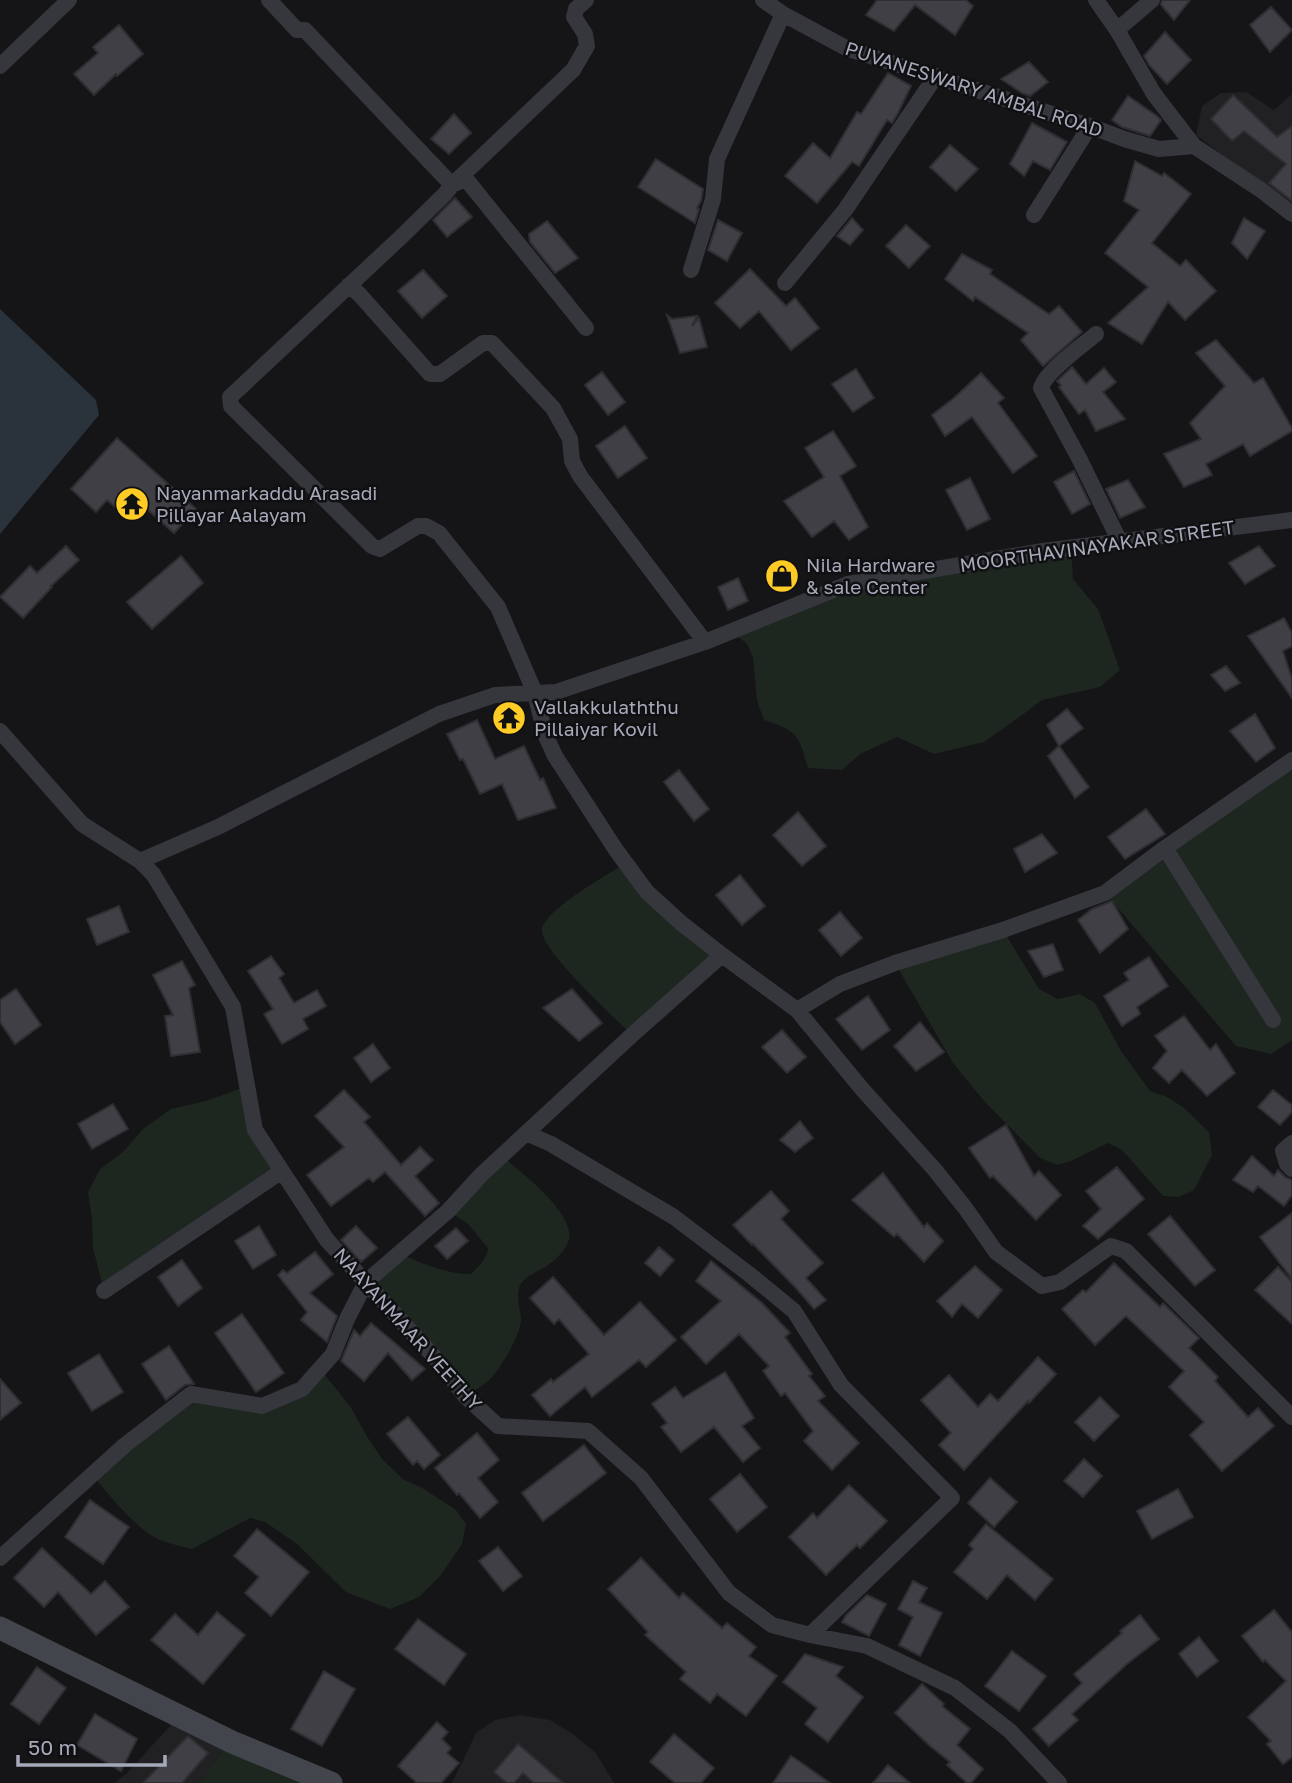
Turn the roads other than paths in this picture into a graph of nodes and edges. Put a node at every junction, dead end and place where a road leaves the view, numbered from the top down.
1 (69, 0) edge
2 (269, 0) edge
3 (586, 0) edge
4 (764, 0) edge
5 (1096, 0) edge
6 (1152, 0) edge
7 (783, 14) junction
8 (1117, 30) junction
9 (0, 66) edge
10 (936, 76) junction
11 (1090, 126) junction
12 (1194, 146) junction
13 (452, 185) junction
14 (1292, 214) edge
15 (1034, 215) dead end
16 (691, 270) dead end
17 (785, 283) dead end
18 (349, 285) junction
19 (586, 328) dead end
20 (1096, 334) dead end
21 (1292, 520) edge
22 (1120, 542) junction
23 (705, 642) junction
24 (535, 693) junction
25 (0, 731) edge
26 (1292, 760) edge
27 (1165, 848) junction
28 (140, 860) junction
29 (722, 955) junction
30 (797, 1010) junction
31 (1273, 1020) dead end
32 (526, 1133) junction
33 (1292, 1143) edge
34 (1292, 1169) edge
35 (282, 1171) junction
36 (366, 1282) junction
37 (104, 1290) dead end
38 (1292, 1417) edge
39 (0, 1559) edge
40 (0, 1628) edge
41 (810, 1635) junction
42 (331, 1783) edge
43 (1059, 1783) edge

1 - 9 street
2 - 13 street
3 - 13 street
4 - 7 street, PUVANESWARY AMBAL ROAD
5 - 8 street
6 - 8 street
7 - 10 street, PUVANESWARY AMBAL ROAD
7 - 16 street
8 - 12 street
10 - 11 street, PUVANESWARY AMBAL ROAD
10 - 17 street
11 - 12 street, PUVANESWARY AMBAL ROAD
11 - 15 street
12 - 14 street
13 - 18 street
13 - 19 street
18 - 23 street
18 - 24 street
20 - 22 street
21 - 22 street, MOORTHAVINAYAKAR STREET
22 - 23 street, MOORTHAVINAYAKAR STREET
23 - 24 street, MOORTHAVINAYAKAR STREET
24 - 28 street, MOORTHAVINAYAKAR STREET
24 - 29 street
25 - 28 street, NAAYANMAAR VEETHY
26 - 27 street
27 - 30 street
27 - 31 street
28 - 35 street, NAAYANMAAR VEETHY
29 - 30 street
29 - 32 street
30 - 38 street
32 - 36 street
32 - 41 street
33 - 34 street
35 - 36 street, NAAYANMAAR VEETHY
35 - 37 street
36 - 39 street
36 - 41 street, NAAYANMAAR VEETHY
40 - 42 main road
41 - 43 street, NAAYANMAAR VEETHY

